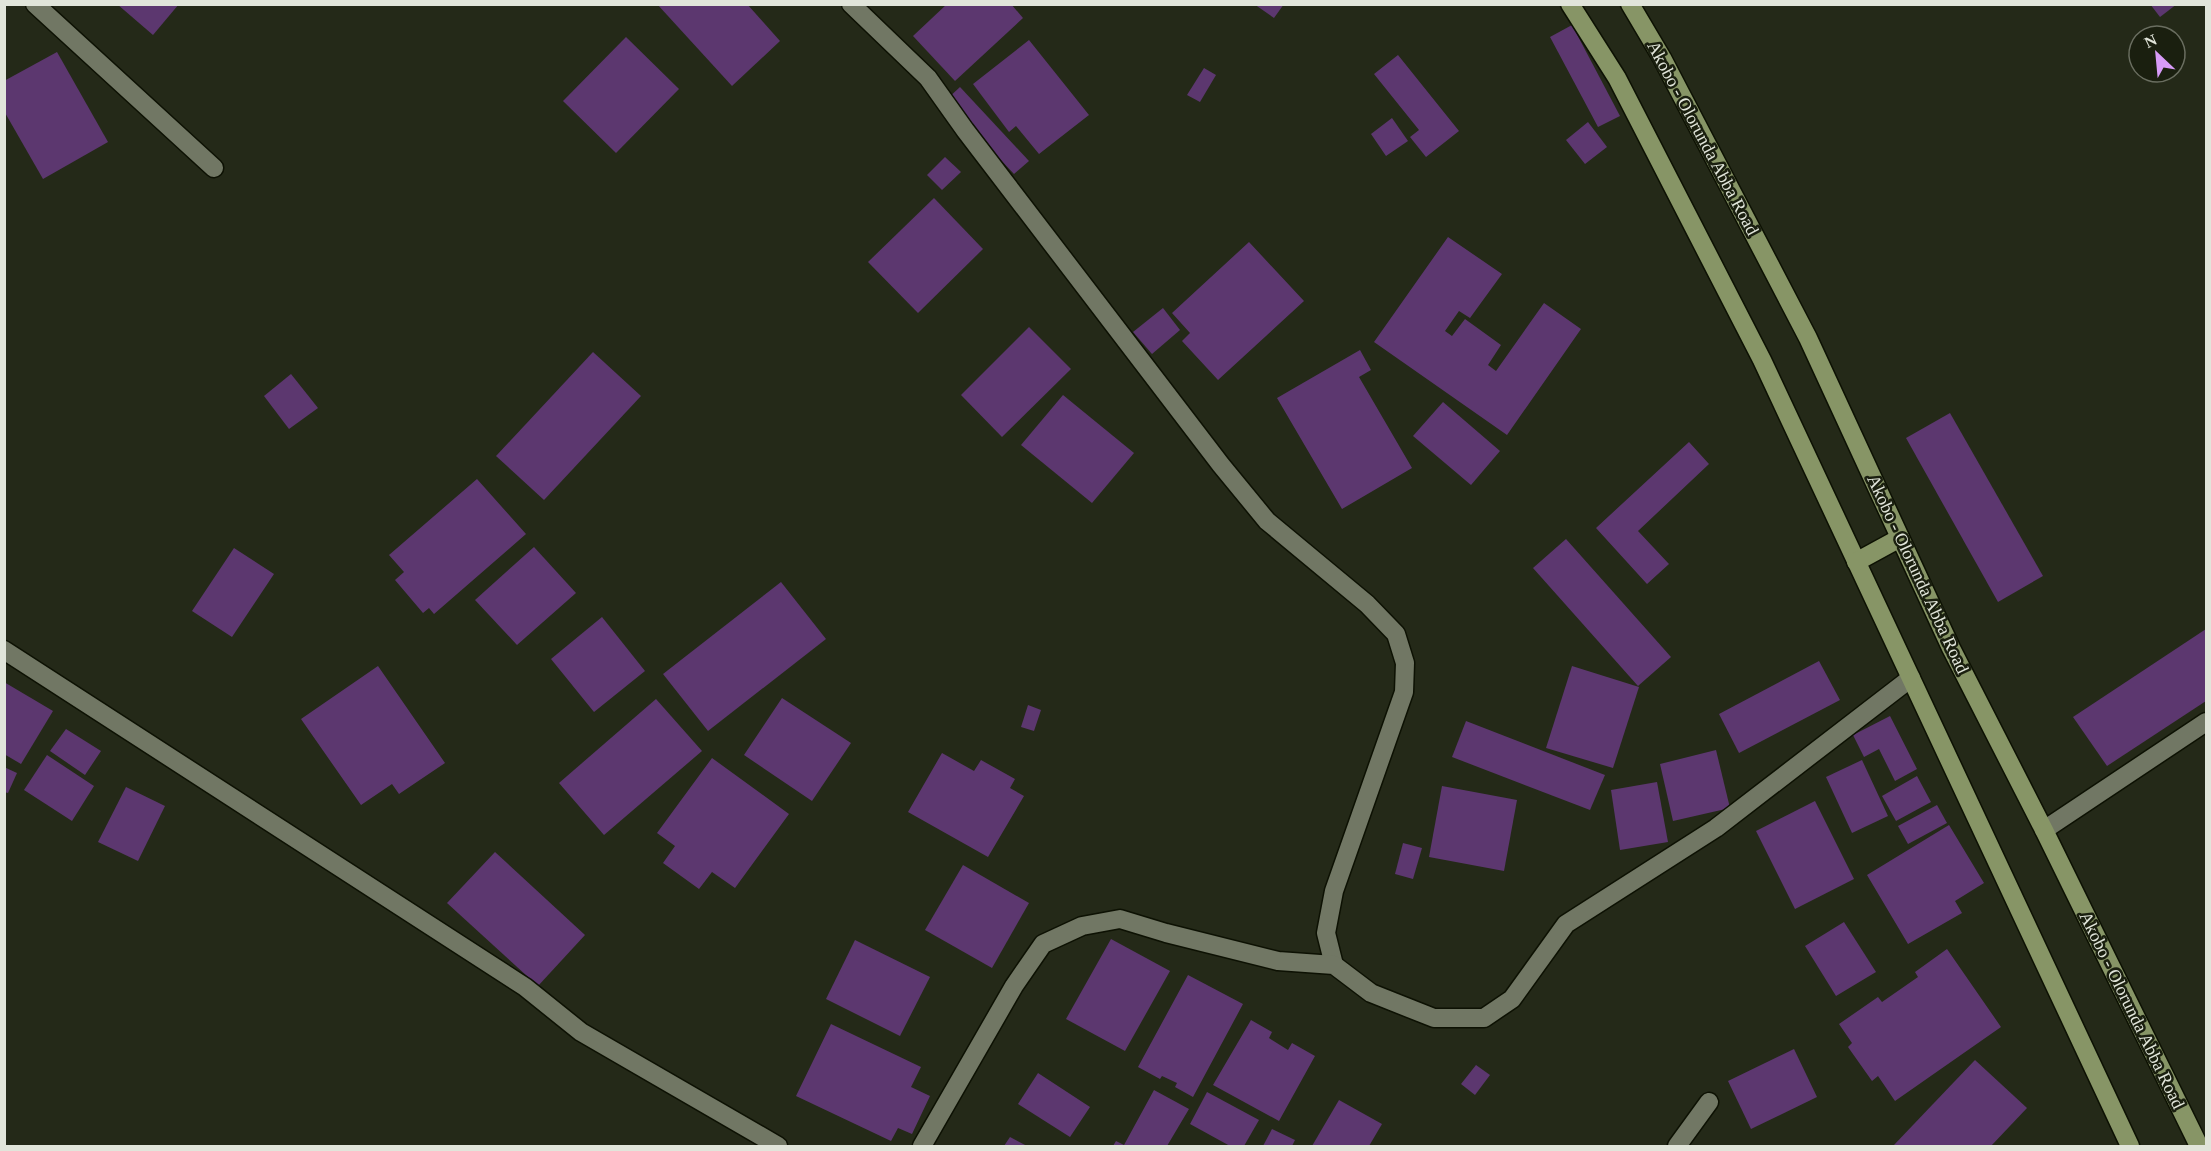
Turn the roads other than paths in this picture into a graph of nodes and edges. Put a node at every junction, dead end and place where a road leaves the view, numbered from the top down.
1 (35, 4) edge
2 (851, 4) edge
3 (1570, 4) edge
4 (1630, 4) edge
5 (214, 168) dead end
6 (1900, 538) junction
7 (1856, 562) junction
8 (4, 650) edge
9 (1911, 678) junction
10 (2206, 722) edge
11 (2044, 831) junction
12 (1334, 965) junction
13 (1709, 1102) dead end
14 (778, 1146) edge
15 (922, 1146) edge
16 (1677, 1146) edge
17 (2130, 1146) edge
18 (2199, 1146) edge

1 - 5 street
2 - 12 street
3 - 7 main road
4 - 6 main road, Akobo - Olorunda Abba Road
6 - 7 main road
6 - 11 main road, Akobo - Olorunda Abba Road
7 - 9 main road
8 - 14 street
9 - 12 street
9 - 17 main road
10 - 11 street
11 - 18 main road, Akobo - Olorunda Abba Road
12 - 15 street
13 - 16 street

